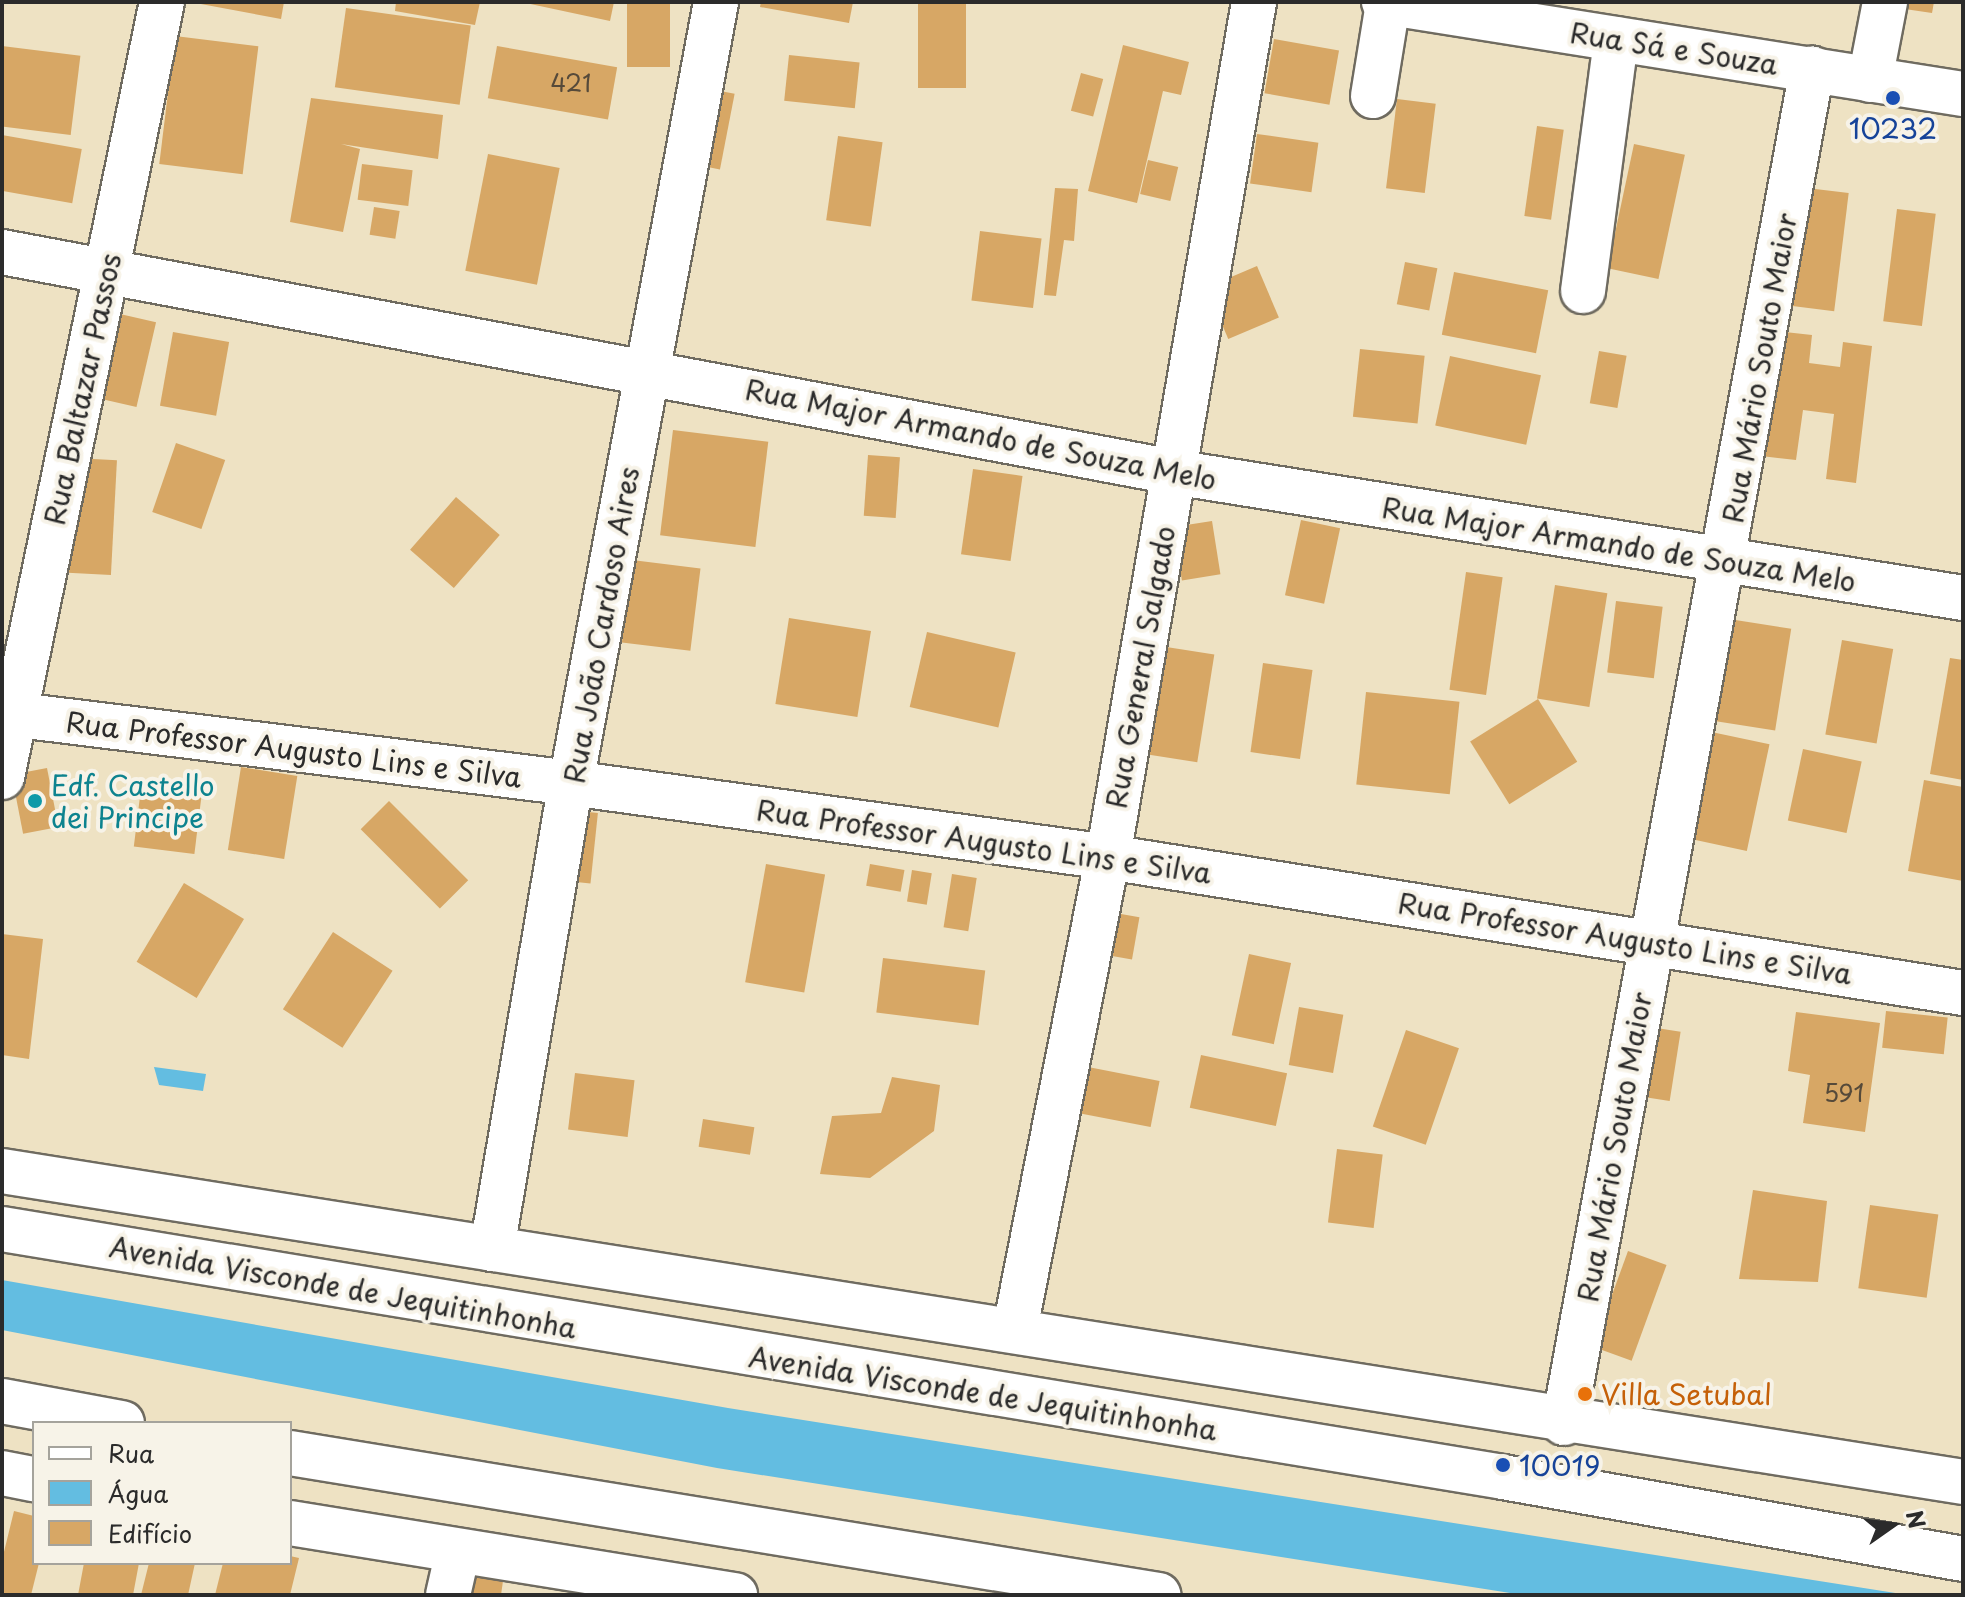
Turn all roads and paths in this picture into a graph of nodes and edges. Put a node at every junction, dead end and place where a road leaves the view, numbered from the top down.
1 (162, 2) edge
2 (716, 2) edge
3 (1254, 2) edge
4 (1386, 2) edge
5 (1885, 2) edge
6 (1616, 39) junction
7 (1812, 69) junction
8 (1870, 80) junction
9 (1963, 94) edge
10 (1373, 96) dead end
11 (2, 252) edge
12 (106, 273) junction
13 (1583, 291) dead end
14 (648, 371) junction
15 (1173, 472) junction
16 (1724, 562) junction
17 (1963, 598) edge
18 (8, 714) edge
19 (2, 777) edge
20 (571, 783) junction
21 (1108, 857) junction
22 (1649, 941) junction
23 (1963, 993) edge
24 (2, 1171) edge
25 (2, 1229) edge
26 (492, 1249) junction
27 (1015, 1329) junction
28 (2, 1401) edge
29 (111, 1421) edge
30 (1564, 1423) junction
31 (293, 1457) edge
32 (2, 1473) edge
33 (32, 1479) edge
34 (1963, 1482) edge
35 (292, 1523) edge
36 (458, 1551) junction
37 (1963, 1559) edge
38 (448, 1595) edge
39 (735, 1595) edge
40 (1158, 1595) edge

1 - 12 street, Rua Baltazar Passos
2 - 14 street, Rua João Cardoso Aires
3 - 15 street, Rua General Salgado
4 - 6 street, Rua Sá e Souza
4 - 10 street
5 - 8 street
6 - 7 street, Rua Sá e Souza
6 - 13 street
7 - 8 street, Rua Sá e Souza
7 - 16 street, Rua Mário Souto Maior
8 - 9 street, Rua Sá e Souza
11 - 12 street, Rua Major Armando de Souza Melo
12 - 14 street, Rua Major Armando de Souza Melo
12 - 18 street, Rua Baltazar Passos
14 - 15 street, Rua Major Armando de Souza Melo
14 - 20 street, Rua João Cardoso Aires
15 - 16 street, Rua Major Armando de Souza Melo
15 - 21 street, Rua General Salgado
16 - 17 street, Rua Major Armando de Souza Melo
16 - 22 street, Rua Mário Souto Maior
18 - 19 street, Rua Baltazar Passos
18 - 20 street, Rua Professor Augusto Lins e Silva
20 - 21 street, Rua Professor Augusto Lins e Silva
20 - 26 street, Rua João Cardoso Aires
21 - 22 street, Rua Professor Augusto Lins e Silva
21 - 27 street, Rua General Salgado
22 - 23 street, Rua Professor Augusto Lins e Silva
22 - 30 street, Rua Mário Souto Maior
24 - 26 street, Avenida Visconde de Jequitinhonha
25 - 37 street, Avenida Visconde de Jequitinhonha
26 - 27 street, Avenida Visconde de Jequitinhonha
27 - 30 street, Avenida Visconde de Jequitinhonha
28 - 29 street
30 - 34 street, Avenida Visconde de Jequitinhonha
31 - 40 street
32 - 33 street
35 - 36 street
36 - 38 street
36 - 39 street

